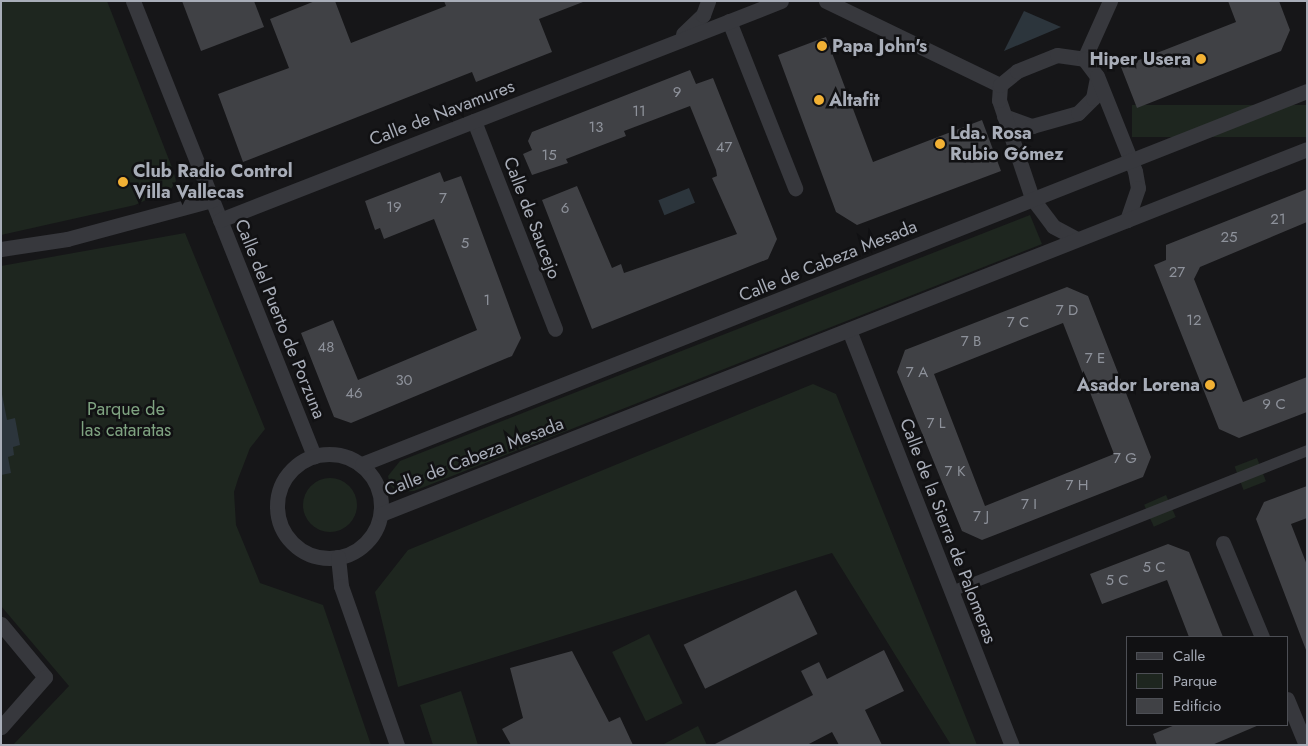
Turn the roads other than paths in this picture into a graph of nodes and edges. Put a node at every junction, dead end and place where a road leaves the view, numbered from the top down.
1 (133, 1) edge
2 (708, 1) edge
3 (781, 1) edge
4 (826, 1) edge
5 (1110, 1) edge
6 (729, 21) junction
7 (678, 38) junction
8 (1084, 59) junction
9 (1098, 76) junction
10 (1000, 85) junction
11 (1307, 91) edge
12 (1004, 116) junction
13 (474, 122) junction
14 (1307, 150) edge
15 (1131, 161) junction
16 (796, 188) dead end
17 (1032, 198) junction
18 (212, 200) junction
19 (220, 220) junction
20 (1127, 220) junction
21 (1077, 239) junction
22 (1, 248) edge
23 (554, 329) dead end
24 (849, 330) junction
25 (1307, 450) edge
26 (314, 456) junction
27 (362, 464) junction
28 (381, 514) junction
29 (1223, 544) dead end
30 (338, 557) junction
31 (951, 591) junction
32 (1, 624) edge
33 (1262, 636) edge
34 (1288, 701) edge
35 (1, 727) edge
36 (397, 745) edge
37 (1012, 745) edge
38 (1306, 745) edge

1 - 18 street, Calle del Puerto de Porzuna
2 - 7 street, Calle de Navamures
3 - 6 street, Calle de Navamures
4 - 10 street
5 - 8 street
6 - 7 street, Calle de Navamures
6 - 16 street
7 - 13 street, Calle de Navamures
8 - 9 street
8 - 10 street
9 - 12 street
9 - 15 street
10 - 12 street
11 - 15 street, Calle de Cabeza Mesada
12 - 17 street
13 - 19 street, Calle de Navamures
13 - 23 street, Calle de Saucejo
14 - 20 street, Calle de Cabeza Mesada
15 - 17 street, Calle de Cabeza Mesada
15 - 20 street
17 - 21 street
17 - 27 street, Calle de Cabeza Mesada
18 - 19 street, Calle del Puerto de Porzuna
18 - 22 street
19 - 26 street, Calle del Puerto de Porzuna
20 - 21 street, Calle de Cabeza Mesada
21 - 24 street, Calle de Cabeza Mesada
24 - 28 street, Calle de Cabeza Mesada
24 - 31 street, Calle de la Sierra de Palomeras
25 - 31 street
26 - 27 street
26 - 30 street
27 - 28 street
28 - 30 street
29 - 33 street
30 - 36 street
31 - 37 street, Calle de la Sierra de Palomeras
32 - 35 street
34 - 38 street

